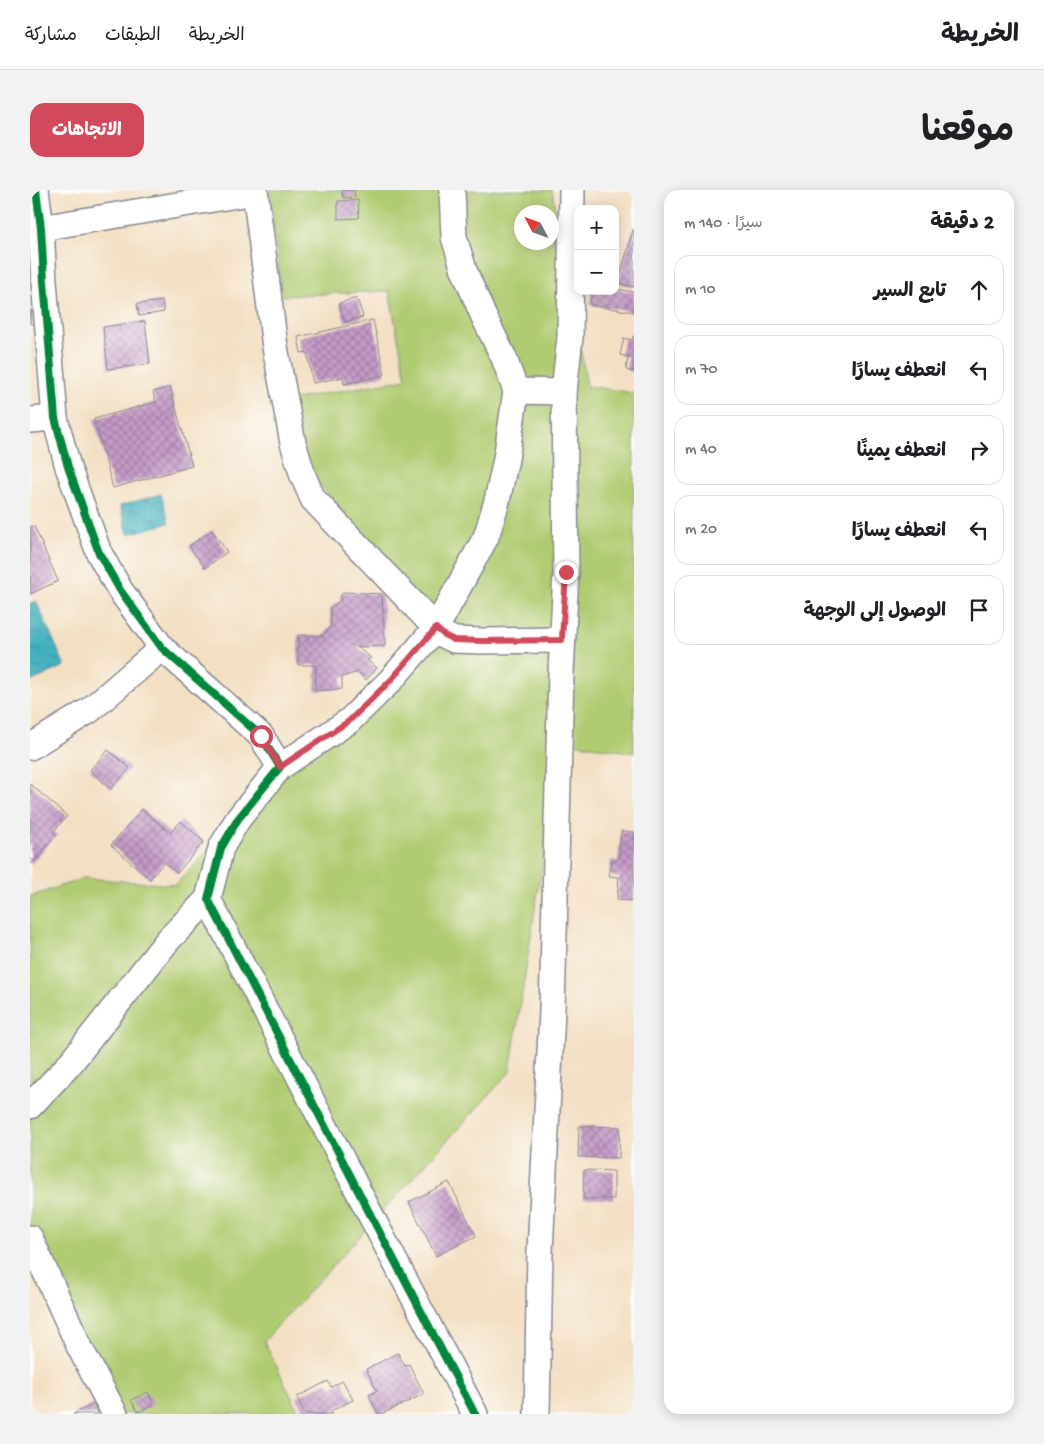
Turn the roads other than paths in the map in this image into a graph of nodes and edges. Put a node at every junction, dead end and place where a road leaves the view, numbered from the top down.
1 (36, 190) edge
2 (452, 190) edge
3 (572, 190) edge
4 (255, 191) edge
5 (41, 228) junction
6 (516, 391) junction
7 (564, 392) junction
8 (55, 418) junction
9 (30, 420) edge
10 (436, 628) junction
11 (562, 640) junction
12 (162, 648) junction
13 (30, 747) edge
14 (280, 767) junction
15 (208, 898) junction
16 (30, 1106) edge
17 (30, 1238) edge
18 (115, 1414) edge
19 (475, 1414) edge
20 (537, 1414) edge

1 - 5 street
2 - 6 street
3 - 7 street
4 - 5 street
4 - 10 street
5 - 8 street
6 - 7 street
6 - 10 street
7 - 11 street
8 - 9 street
8 - 12 street
10 - 11 street
10 - 14 street
11 - 20 street
12 - 13 street
12 - 14 street
14 - 15 street
15 - 16 street
15 - 19 street
17 - 18 street

